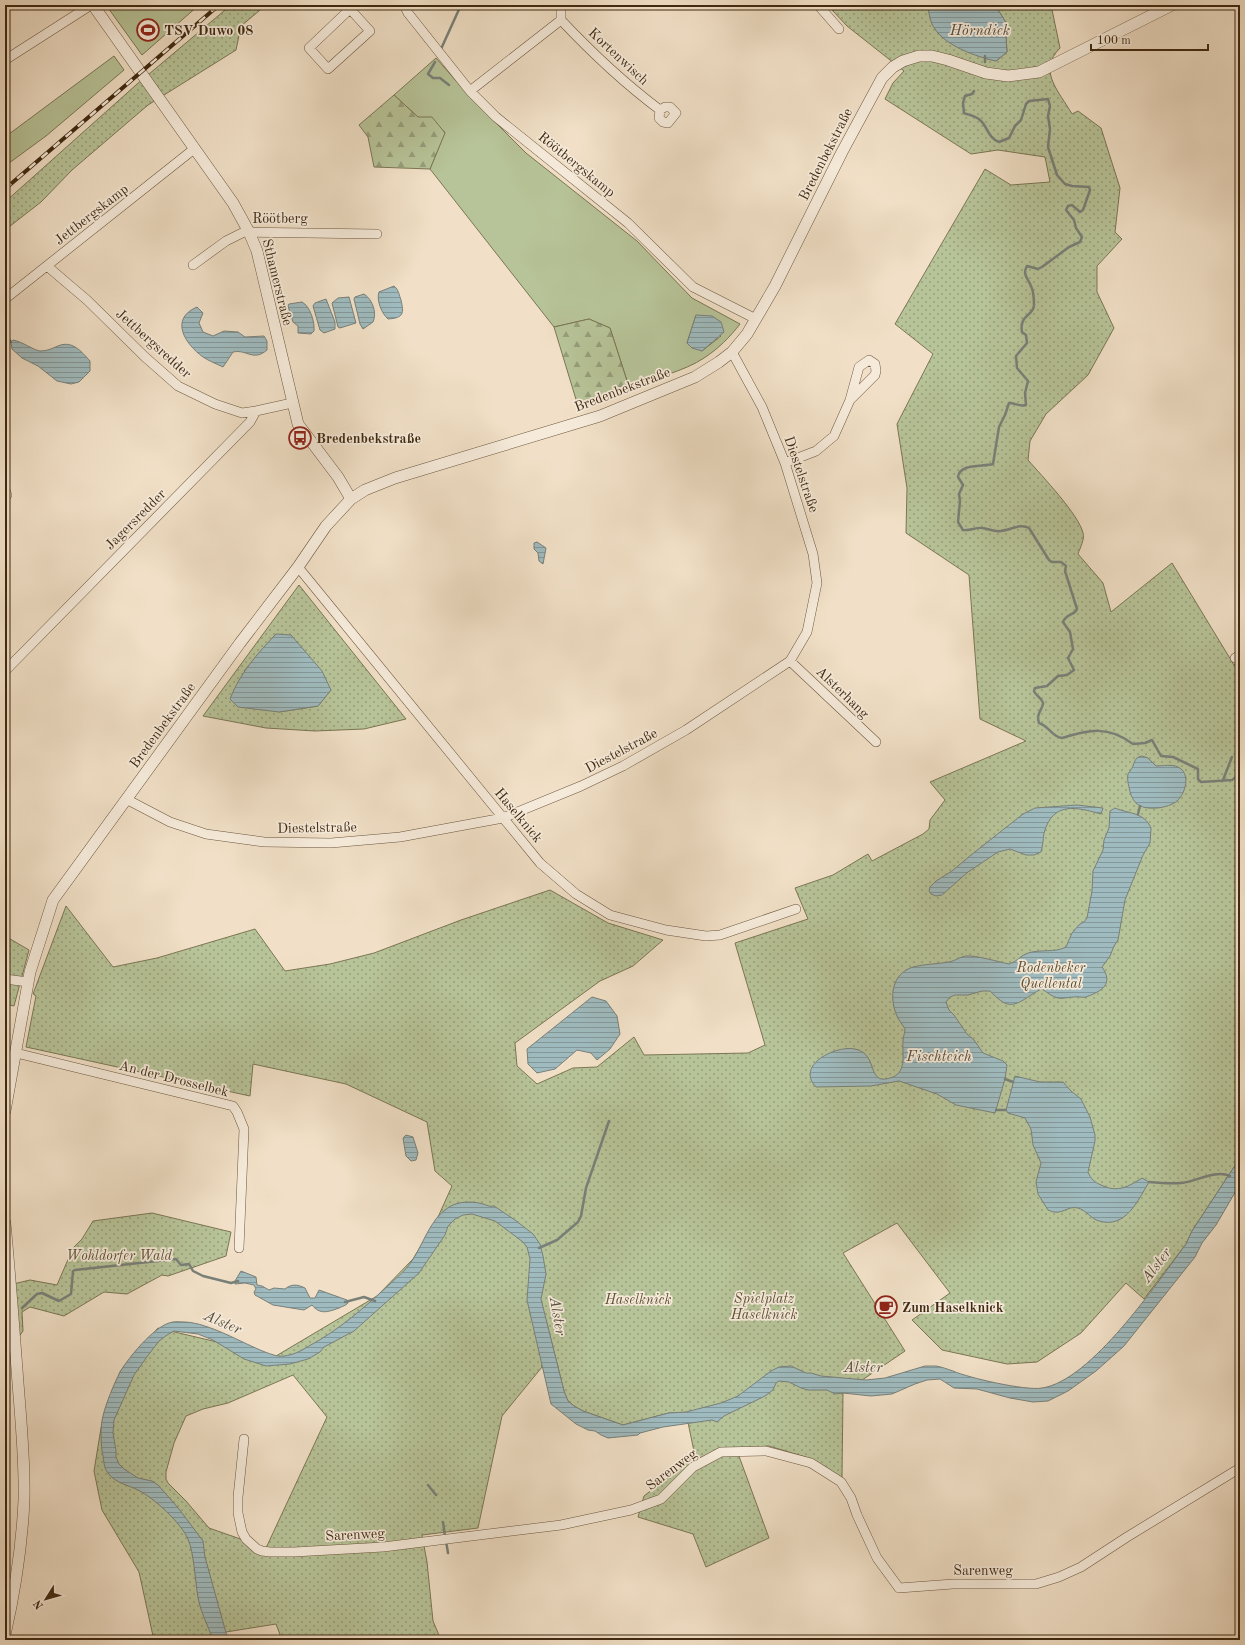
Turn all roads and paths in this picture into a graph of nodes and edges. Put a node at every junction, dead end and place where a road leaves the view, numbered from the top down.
1 (92, 5) edge
2 (404, 5) edge
3 (561, 5) edge
4 (818, 5) edge
5 (1172, 5) edge
6 (352, 7) edge
7 (561, 20) junction
8 (839, 29) dead end
9 (5, 60) edge
10 (470, 91) junction
11 (660, 110) dead end
12 (194, 149) junction
13 (249, 232) junction
14 (376, 234) dead end
15 (193, 265) dead end
16 (47, 266) junction
17 (5, 299) edge
18 (756, 320) junction
19 (732, 352) junction
20 (850, 400) dead end
21 (292, 403) junction
22 (256, 411) junction
23 (785, 463) junction
24 (350, 499) junction
25 (298, 567) junction
26 (790, 661) junction
27 (5, 671) edge
28 (876, 742) dead end
29 (126, 799) junction
30 (503, 818) junction
31 (796, 909) dead end
32 (5, 979) edge
33 (28, 982) junction
34 (16, 1053) junction
35 (5, 1111) edge
36 (5, 1223) edge
37 (239, 1248) dead end
38 (244, 1439) dead end
39 (1240, 1468) edge
40 (5, 1635) edge

1 - 9 street
1 - 12 street, Sthamerstraße
2 - 10 street, Röötbergskamp
3 - 7 street
4 - 8 street
5 - 18 street, Bredenbekstraße
6 - 6 street
7 - 10 street
7 - 11 street, Kortenwisch
10 - 18 street, Röötbergskamp
12 - 13 street, Sthamerstraße
12 - 16 street, Jettbergskamp
13 - 14 street, Röötberg
13 - 15 street, Röötberg
13 - 21 street, Sthamerstraße
16 - 17 street, Jettbergskamp
16 - 22 street, Jettbergsredder
18 - 19 street, Bredenbekstraße
19 - 23 street, Diestelstraße
19 - 24 street, Bredenbekstraße
20 - 23 street
21 - 22 street
21 - 24 street, Sthamerstraße
22 - 27 street, Jagersredder
23 - 26 street, Diestelstraße
24 - 25 street, Bredenbekstraße
25 - 29 street, Bredenbekstraße
25 - 30 street, Haselknick
26 - 28 street, Alsterhang
26 - 30 street, Diestelstraße
29 - 30 street, Diestelstraße
29 - 33 street, Bredenbekstraße
30 - 31 street, Haselknick
32 - 33 street
33 - 34 street, Bredenbekstraße
34 - 35 street, Bredenbekstraße
34 - 37 street, An der Drosselbek
36 - 40 street
38 - 39 street, Sarenweg

